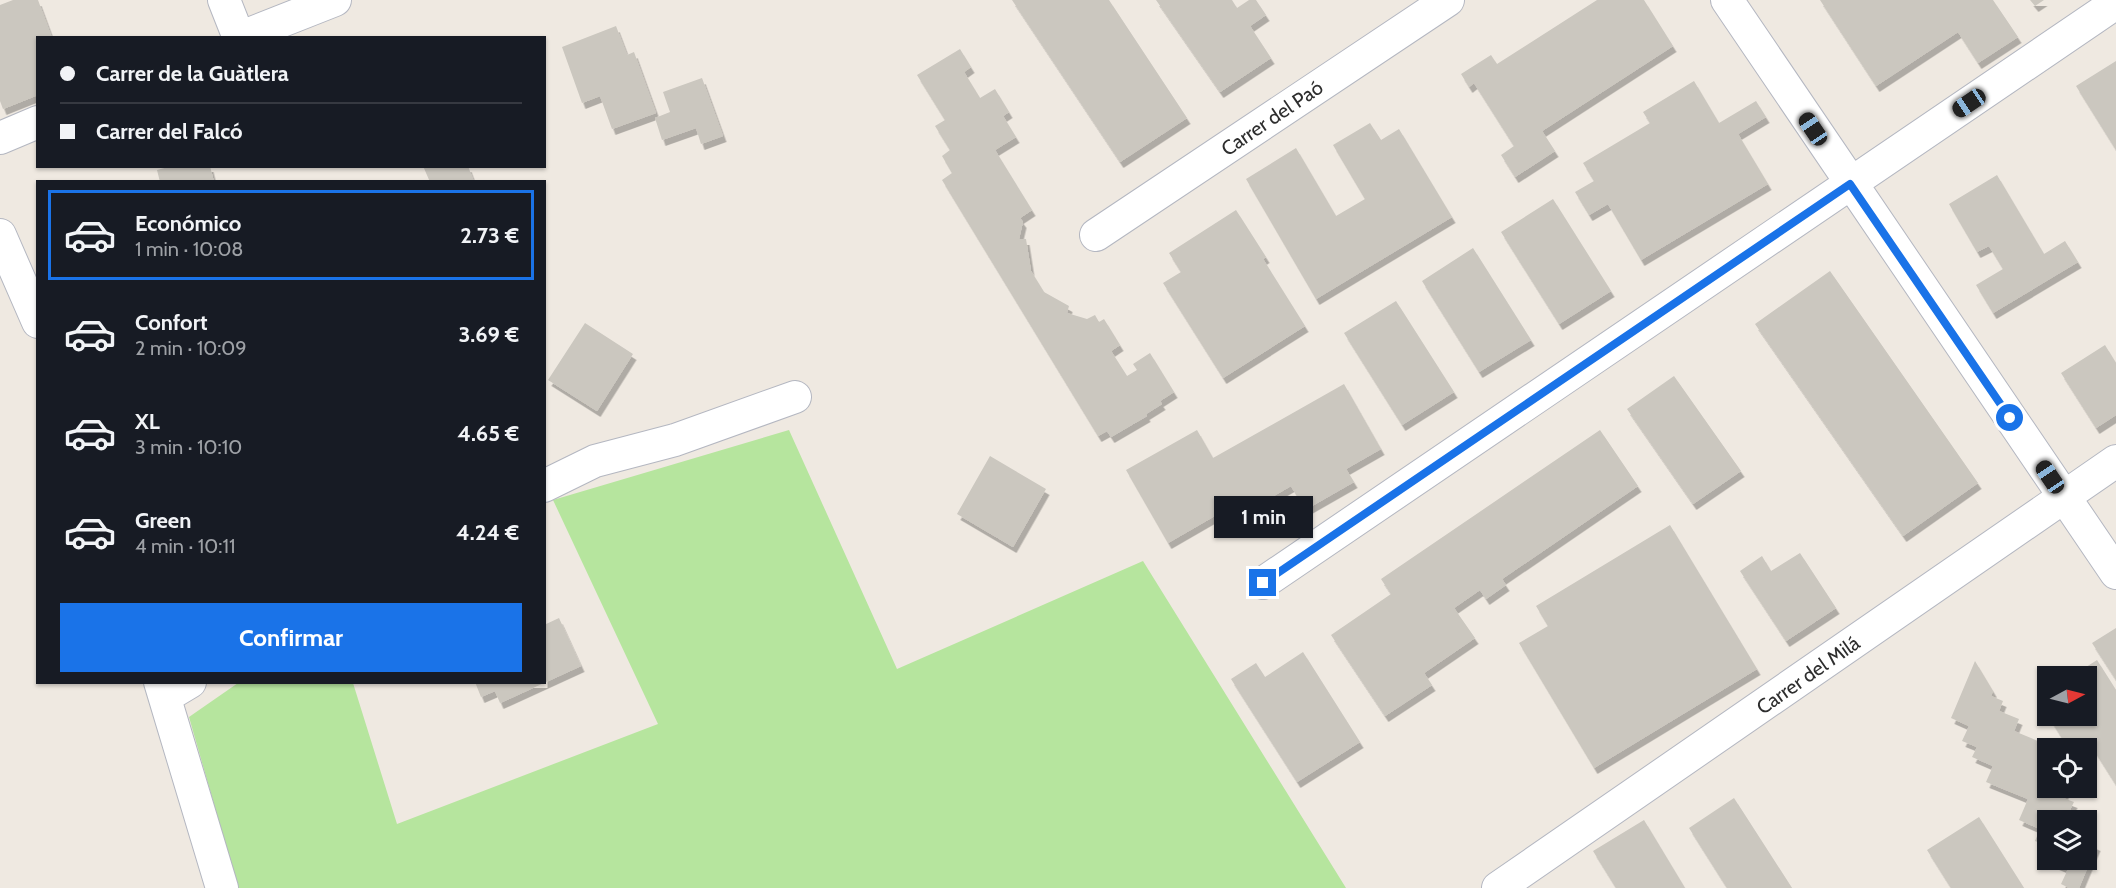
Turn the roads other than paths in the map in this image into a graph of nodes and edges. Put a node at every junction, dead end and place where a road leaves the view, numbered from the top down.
1 (224, 0) edge
2 (335, 0) edge
3 (1448, 0) edge
4 (1726, 0) edge
5 (2116, 3) edge
6 (238, 36) edge
7 (244, 36) edge
8 (36, 123) edge
9 (0, 138) edge
10 (1850, 184) junction
11 (0, 236) edge
12 (1096, 236) dead end
13 (36, 317) edge
14 (795, 397) dead end
15 (2116, 461) edge
16 (546, 485) edge
17 (2063, 496) junction
18 (2116, 573) edge
19 (1263, 583) dead end
20 (172, 687) edge
21 (222, 888) edge
22 (1498, 888) edge

1 - 6 street
2 - 7 street
3 - 12 street, Carrer del Paó
4 - 10 street
5 - 10 street
8 - 9 street
10 - 17 street
10 - 19 street
11 - 13 street
14 - 16 street
15 - 17 street, Carrer del Milá
17 - 18 street
17 - 22 street, Carrer del Milá
20 - 21 street

